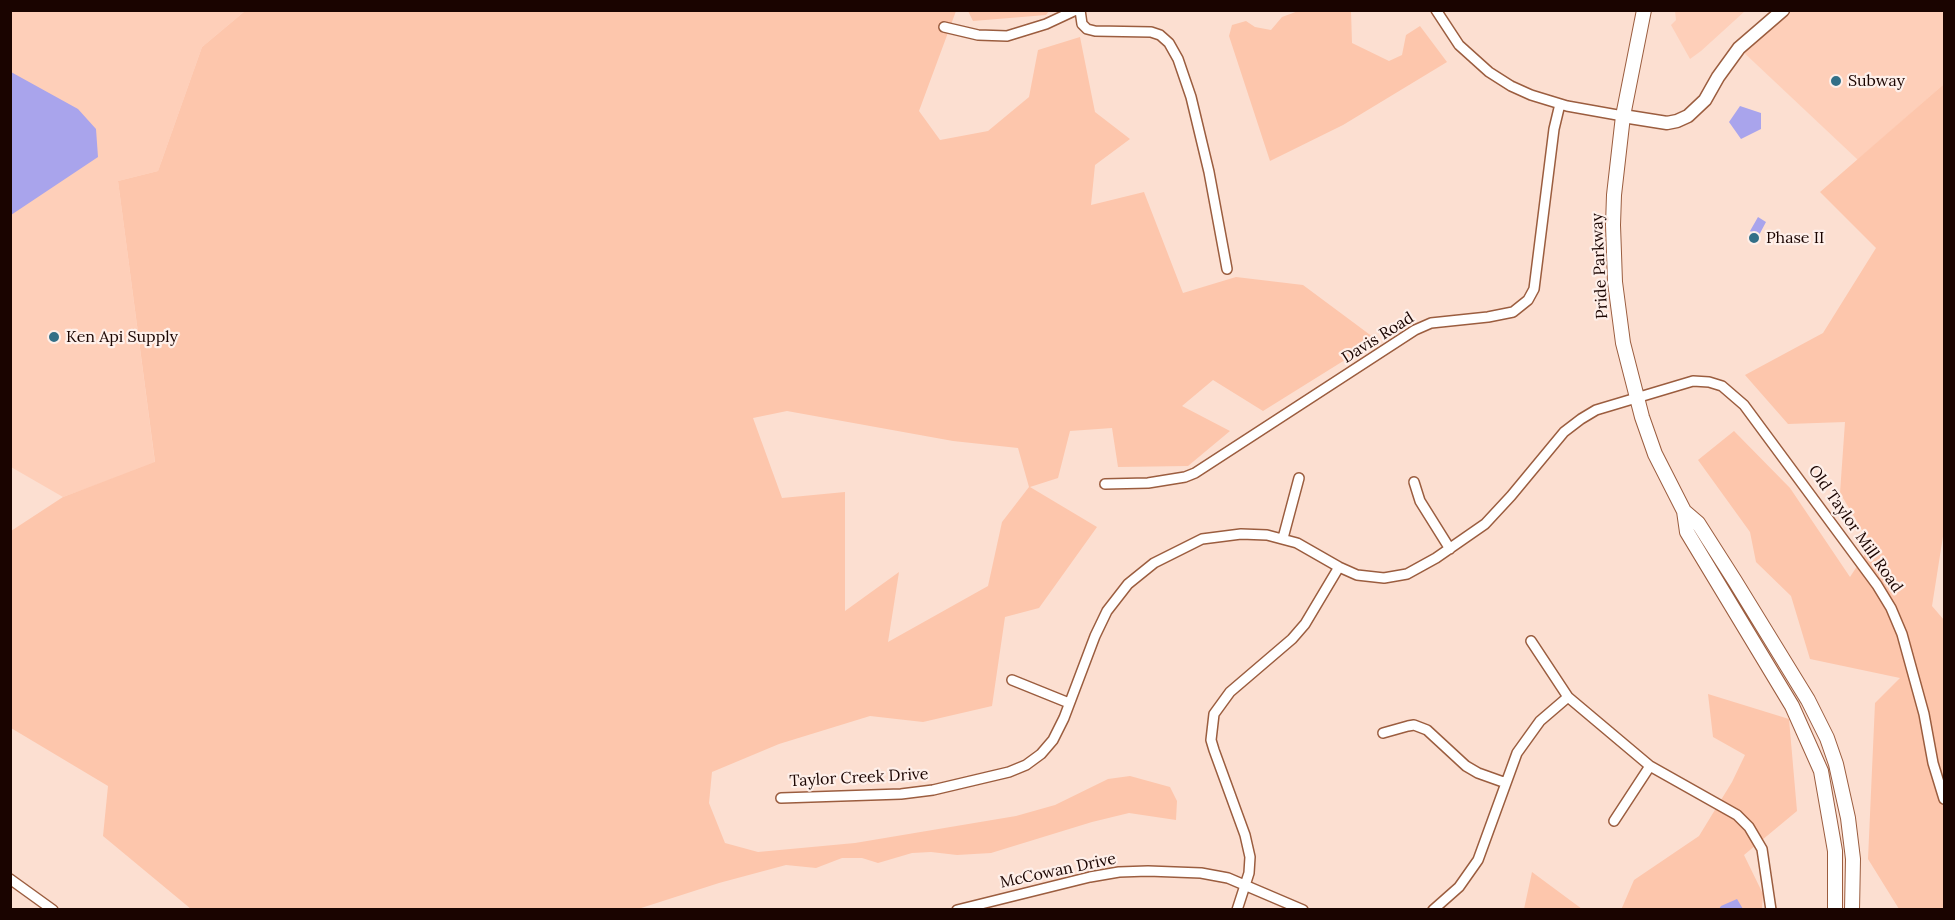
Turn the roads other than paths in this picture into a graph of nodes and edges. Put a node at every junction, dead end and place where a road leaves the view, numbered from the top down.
1 (1078, 10) edge
2 (1436, 10) edge
3 (1644, 10) edge
4 (1783, 10) edge
5 (944, 27) dead end
6 (1560, 104) junction
7 (1623, 116) junction
8 (1227, 269) dead end
9 (1636, 398) junction
10 (1299, 478) dead end
11 (1414, 482) dead end
12 (1105, 484) dead end
13 (1684, 511) junction
14 (1282, 538) junction
15 (1450, 549) junction
16 (1338, 567) junction
17 (1531, 641) dead end
18 (1012, 681) dead end
19 (1568, 697) junction
20 (1069, 703) junction
21 (1383, 733) dead end
22 (1650, 766) junction
23 (1506, 783) junction
24 (781, 798) dead end
25 (1944, 799) edge
26 (1614, 820) dead end
27 (10, 879) edge
28 (1246, 884) junction
29 (53, 909) edge
30 (957, 909) edge
31 (1237, 909) edge
32 (1303, 909) edge
33 (1433, 909) edge
34 (1771, 909) edge
35 (1835, 909) edge
36 (1852, 909) edge

1 - 5 street
1 - 8 street
2 - 6 street
3 - 7 main road, Pride Parkway
4 - 7 street
6 - 7 street
6 - 12 street, Davis Road
7 - 9 main road, Pride Parkway
9 - 13 main road, Pride Parkway
9 - 15 street, Taylor Creek Drive
9 - 25 street, Old Taylor Mill Road
10 - 14 street
11 - 15 street
13 - 35 main road, Pride Parkway
13 - 36 main road, Pride Parkway
14 - 16 street, Taylor Creek Drive
14 - 20 street, Taylor Creek Drive
15 - 16 street, Taylor Creek Drive
16 - 28 street
17 - 19 street
18 - 20 street
19 - 22 street
19 - 23 street
20 - 24 street, Taylor Creek Drive
21 - 23 street
22 - 26 street
22 - 34 street
23 - 33 street
27 - 29 street
28 - 30 street, McCowan Drive
28 - 31 street
28 - 32 street, McCowan Drive

